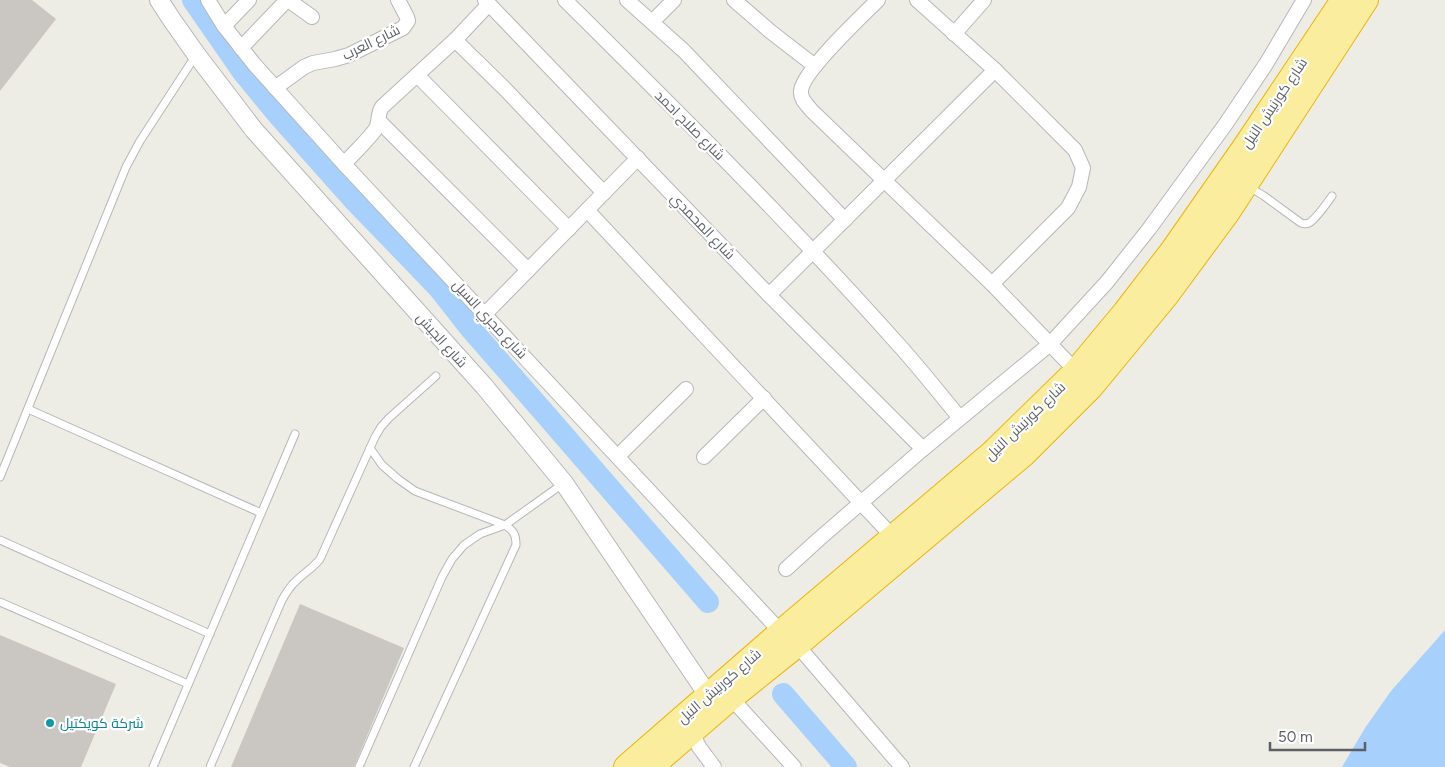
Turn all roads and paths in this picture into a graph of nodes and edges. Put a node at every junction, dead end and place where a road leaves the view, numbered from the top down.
1 (159, 0) edge
2 (208, 0) edge
3 (249, 0) edge
4 (398, 0) edge
5 (565, 0) edge
6 (628, 0) edge
7 (674, 0) edge
8 (878, 0) edge
9 (917, 0) edge
10 (984, 0) edge
11 (1304, 0) edge
12 (1343, 0) edge
13 (1366, 0) edge
14 (487, 2) edge
15 (740, 2) edge
16 (312, 17) dead end
17 (652, 22) junction
18 (224, 26) junction
19 (954, 34) junction
20 (455, 40) junction
21 (241, 48) junction
22 (196, 54) junction
23 (815, 66) junction
24 (995, 70) junction
25 (417, 75) junction
26 (275, 88) junction
27 (379, 121) junction
28 (638, 158) junction
29 (344, 164) junction
30 (1236, 179) junction
31 (884, 181) junction
32 (604, 193) junction
33 (1332, 196) dead end
34 (587, 210) junction
35 (844, 220) junction
36 (569, 229) junction
37 (813, 251) junction
38 (528, 270) junction
39 (992, 284) junction
40 (770, 295) junction
41 (485, 314) junction
42 (1050, 344) junction
43 (1076, 371) junction
44 (436, 376) dead end
45 (686, 389) dead end
46 (764, 398) junction
47 (28, 409) junction
48 (960, 418) junction
49 (295, 434) dead end
50 (370, 448) junction
51 (923, 450) junction
52 (618, 456) junction
53 (704, 457) dead end
54 (0, 476) edge
55 (564, 483) junction
56 (862, 504) junction
57 (261, 513) junction
58 (505, 525) junction
59 (893, 537) junction
60 (2, 541) edge
61 (0, 551) edge
62 (786, 569) dead end
63 (0, 602) edge
64 (210, 634) junction
65 (789, 638) junction
66 (188, 684) junction
67 (708, 695) junction
68 (731, 698) junction
69 (692, 732) junction
70 (153, 767) edge
71 (210, 767) edge
72 (360, 767) edge
73 (414, 767) edge
74 (626, 767) edge
75 (651, 767) edge
76 (714, 767) edge
77 (794, 767) edge
78 (902, 767) edge

1 - 22 street, شارع الجيش
2 - 18 street, شارع مجري السيل
3 - 18 street
4 - 26 street, شارع العرب
5 - 37 street, شارع صلاح احمد
6 - 17 street
7 - 17 street
8 - 23 street
9 - 19 street
10 - 19 street
11 - 42 street
12 - 30 highway, شارع كورنيش النيل
13 - 30 highway, شارع كورنيش النيل
14 - 20 street
14 - 28 street, شارع المحمدي
15 - 23 street
16 - 21 street
17 - 35 street
18 - 21 street, شارع مجري السيل
19 - 24 street
20 - 25 street
20 - 32 street
21 - 26 street, شارع مجري السيل
22 - 47 lane
22 - 55 street, شارع الجيش
23 - 31 street
24 - 31 street
24 - 39 street
25 - 27 street
25 - 36 street
26 - 29 street, شارع مجري السيل
27 - 29 street
27 - 38 street
28 - 32 street
28 - 40 street, شارع المحمدي
29 - 41 street, شارع مجري السيل
30 - 33 lane
30 - 43 highway, شارع كورنيش النيل
30 - 65 highway, شارع كورنيش النيل
31 - 35 street
31 - 39 street
32 - 34 street
34 - 36 street
34 - 46 street
35 - 37 street
36 - 38 street
37 - 40 street
37 - 48 street, شارع صلاح احمد
38 - 41 street
39 - 42 street
40 - 51 street, شارع المحمدي
41 - 52 street, شارع مجري السيل
42 - 43 street
42 - 48 street
43 - 59 highway, شارع كورنيش النيل
44 - 50 lane
45 - 52 street
46 - 53 street
46 - 56 street
47 - 54 lane
47 - 57 lane
48 - 51 street
49 - 57 lane
50 - 58 lane
50 - 71 lane
51 - 56 street
52 - 65 street, شارع مجري السيل
55 - 58 lane
55 - 67 street, شارع الجيش
56 - 59 street
56 - 62 street
57 - 64 lane
58 - 72 lane
58 - 73 lane
59 - 65 highway, شارع كورنيش النيل
60 - 61 lane
60 - 64 lane
63 - 66 lane
64 - 66 lane
65 - 67 highway, شارع كورنيش النيل
65 - 68 highway, شارع كورنيش النيل
65 - 78 street, شارع مجري السيل
66 - 70 lane
67 - 74 highway, شارع كورنيش النيل
68 - 69 highway, شارع كورنيش النيل
68 - 77 street
69 - 75 highway, شارع كورنيش النيل
69 - 76 street

